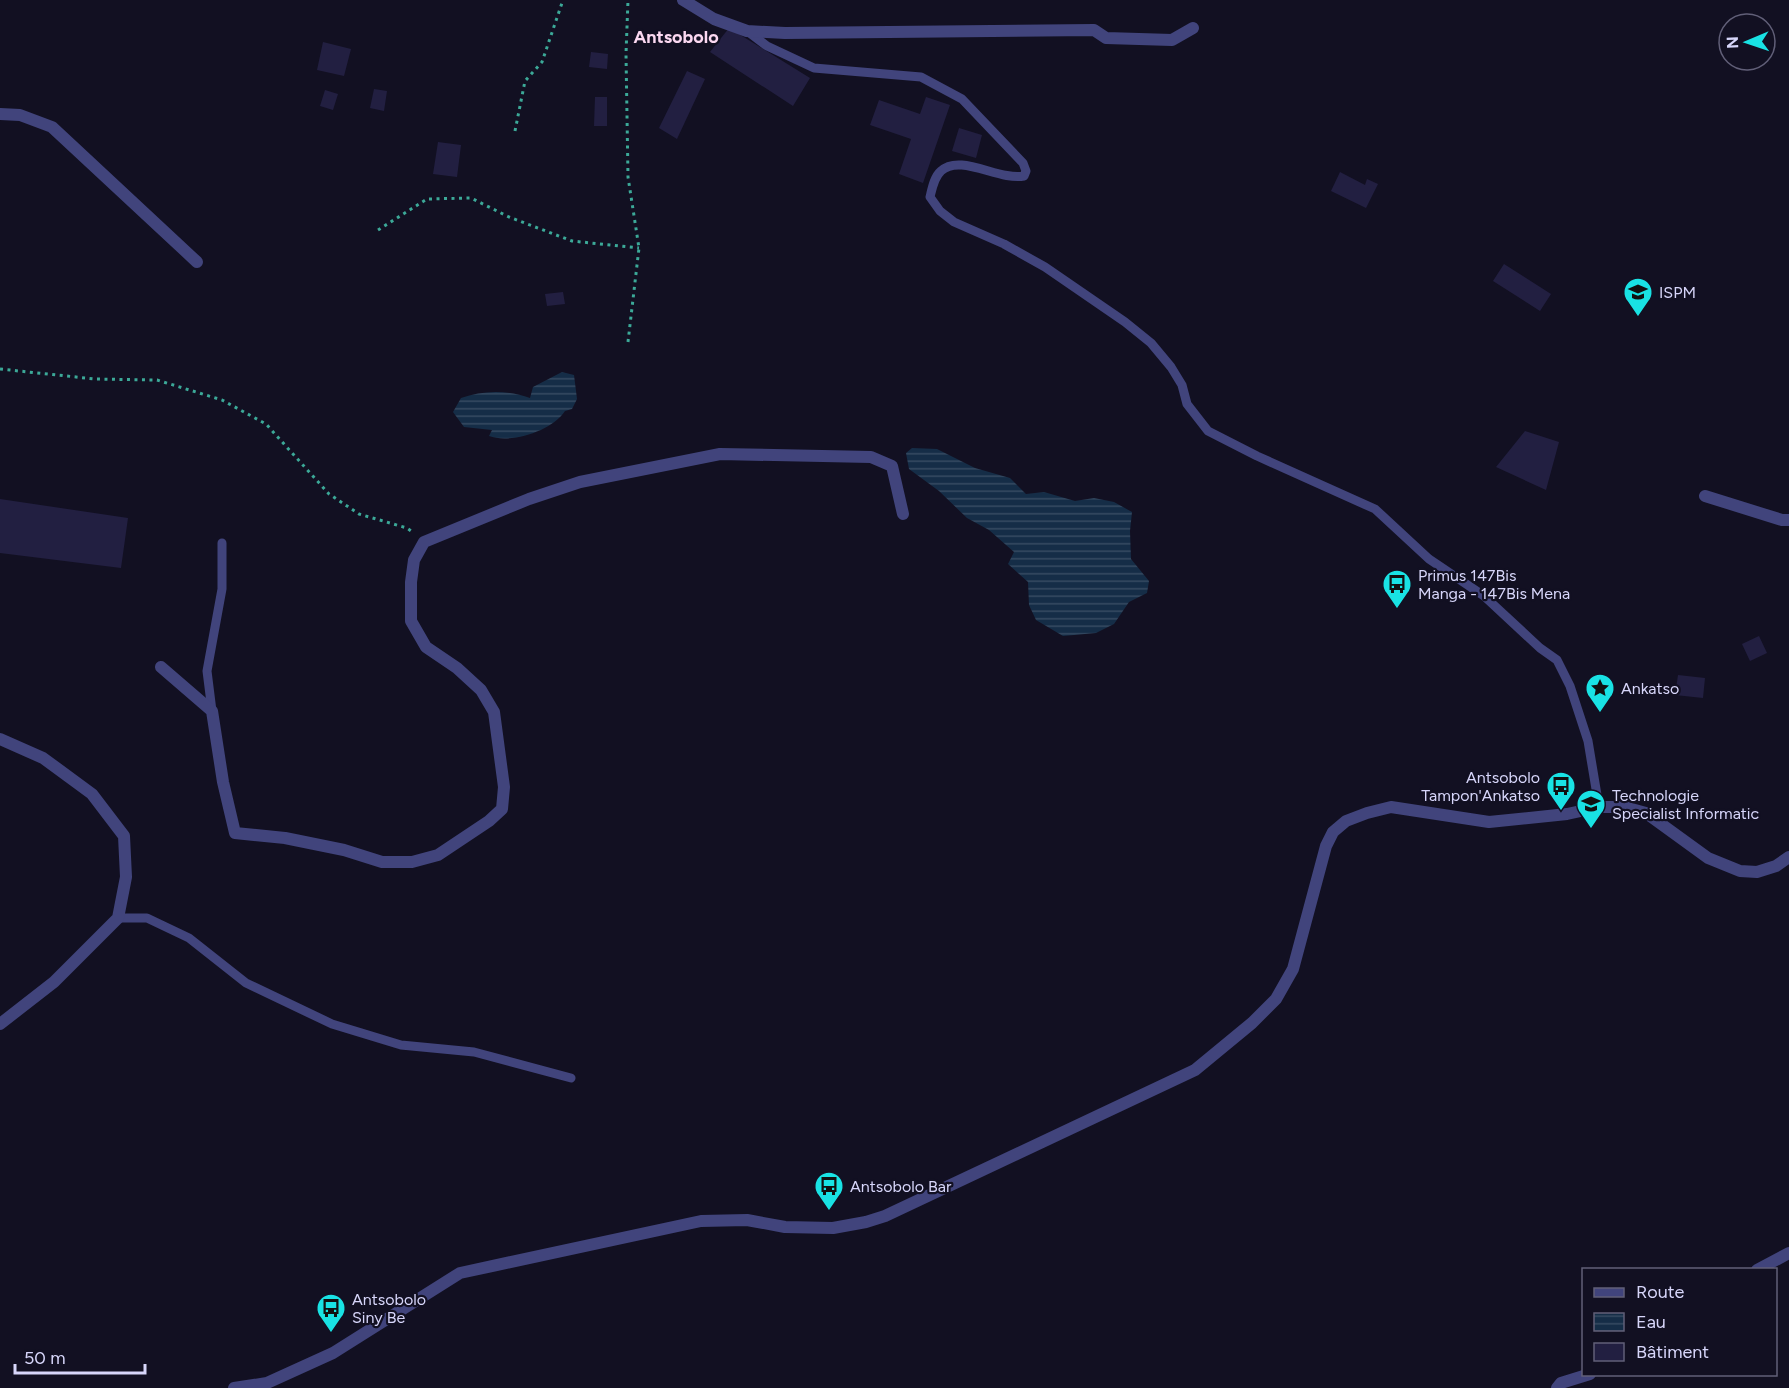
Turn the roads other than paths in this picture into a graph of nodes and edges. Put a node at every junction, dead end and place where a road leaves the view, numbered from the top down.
1 (683, 0) edge
2 (1193, 28) dead end
3 (747, 31) junction
4 (0, 114) edge
5 (197, 262) dead end
6 (1705, 496) dead end
7 (903, 514) dead end
8 (1789, 520) edge
9 (222, 543) dead end
10 (161, 667) dead end
11 (212, 711) junction
12 (0, 739) edge
13 (1599, 807) junction
14 (1789, 857) edge
15 (118, 918) junction
16 (0, 1024) edge
17 (571, 1078) dead end
18 (1789, 1252) edge
19 (1759, 1268) edge
20 (1584, 1376) edge
21 (234, 1388) edge
22 (1557, 1388) edge

1 - 3 street
2 - 3 street
3 - 13 lane
4 - 5 street
6 - 8 street
7 - 11 street
9 - 11 lane
10 - 11 street
12 - 15 street
13 - 14 street
13 - 21 street
15 - 16 street
15 - 17 lane
18 - 19 street
20 - 22 street

